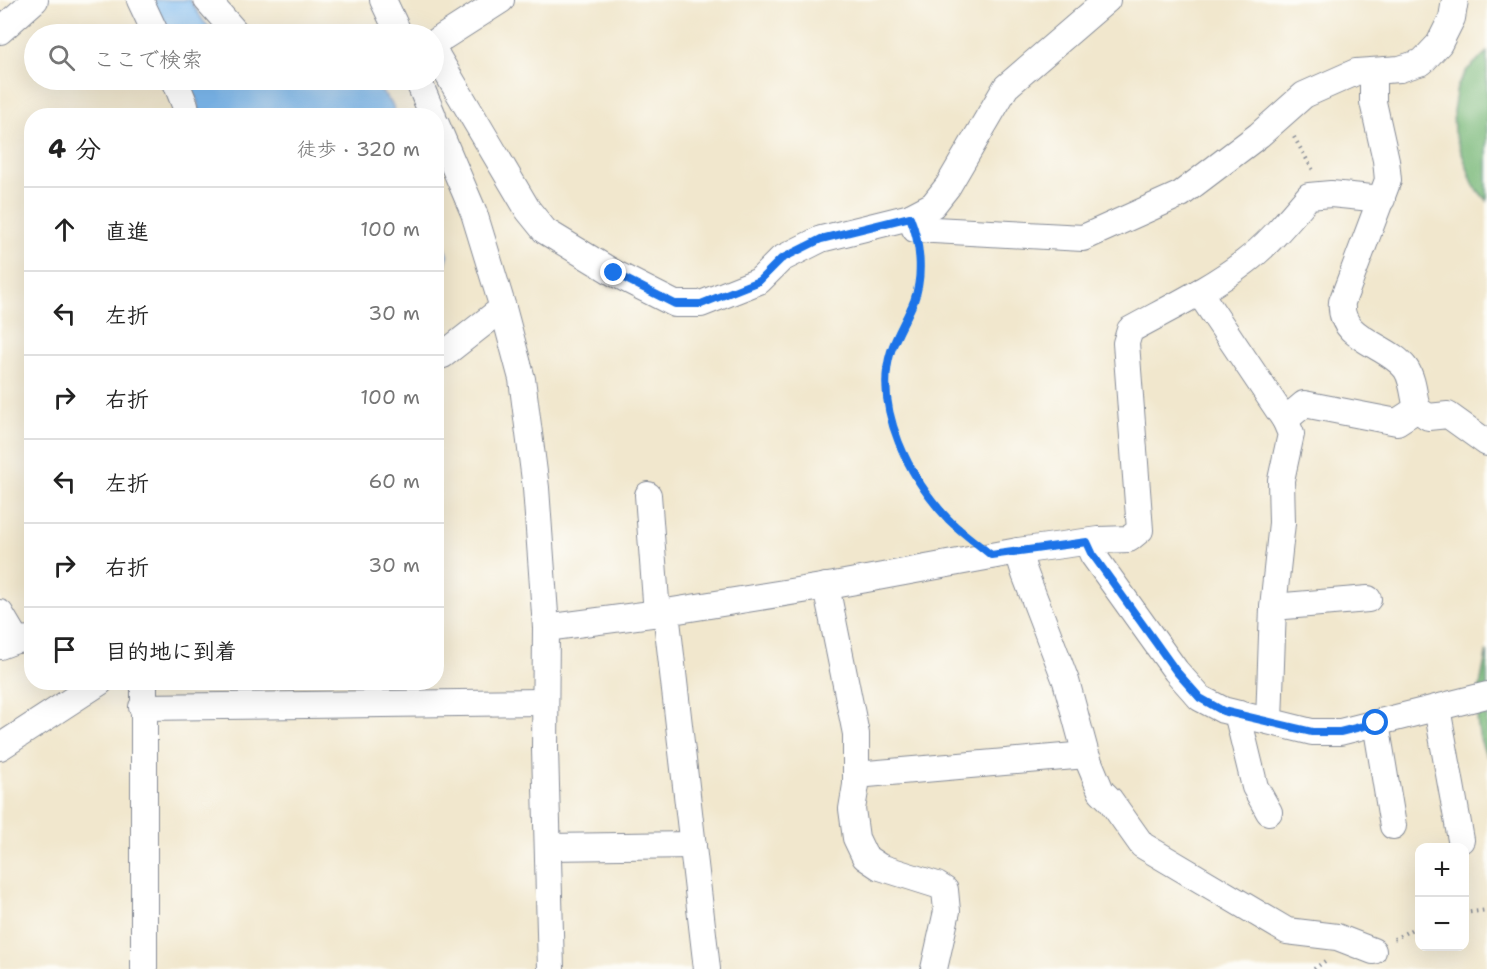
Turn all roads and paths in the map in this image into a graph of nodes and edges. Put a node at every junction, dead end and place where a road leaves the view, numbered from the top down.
1 (35, 0) edge
2 (140, 0) edge
3 (207, 0) edge
4 (383, 0) edge
5 (501, 0) edge
6 (1107, 0) edge
7 (1455, 0) edge
8 (151, 24) edge
9 (228, 24) edge
10 (394, 24) edge
11 (0, 31) edge
12 (444, 37) edge
13 (444, 68) edge
14 (1373, 71) junction
15 (179, 90) edge
16 (422, 90) edge
17 (186, 108) edge
18 (430, 108) edge
19 (1281, 115) junction
20 (444, 143) edge
21 (1331, 194) junction
22 (1382, 199) junction
23 (912, 223) junction
24 (1199, 292) junction
25 (503, 308) junction
26 (444, 354) edge
27 (1417, 409) junction
28 (1285, 420) junction
29 (1487, 443) edge
30 (648, 495) dead end
31 (1087, 542) junction
32 (1018, 551) junction
33 (991, 555) junction
34 (826, 586) junction
35 (1368, 599) dead end
36 (1272, 607) junction
37 (0, 613) edge
38 (661, 613) junction
39 (546, 628) junction
40 (16, 642) edge
41 (88, 690) edge
42 (143, 695) edge
43 (1487, 695) edge
44 (545, 702) junction
45 (1437, 708) junction
46 (1239, 714) junction
47 (1269, 721) junction
48 (1376, 723) junction
49 (0, 747) edge
50 (1086, 755) junction
51 (856, 775) junction
52 (1269, 813) dead end
53 (1393, 826) dead end
54 (1461, 840) dead end
55 (693, 845) junction
56 (548, 847) junction
57 (1487, 910) edge
58 (1469, 912) edge
59 (1373, 951) dead end
60 (144, 969) edge
61 (551, 969) edge
62 (707, 969) edge
63 (934, 969) edge

1 - 11 street
2 - 8 street
3 - 9 street
4 - 10 street
5 - 12 street
6 - 23 street
7 - 14 street
13 - 23 street
14 - 19 street
14 - 22 street
15 - 17 street
16 - 18 street
19 - 21 path
19 - 23 street
20 - 25 street
21 - 22 street
21 - 24 street
22 - 27 street
23 - 33 path
24 - 28 street
24 - 31 street
25 - 26 street
25 - 39 street
27 - 28 street
27 - 29 street
28 - 36 street
30 - 38 street
31 - 32 street
31 - 46 street
32 - 33 street
32 - 50 street
33 - 34 street
34 - 38 street
34 - 51 street
35 - 36 street
36 - 47 street
37 - 40 street
38 - 39 street
38 - 55 street
39 - 44 street
41 - 49 street
42 - 44 street
42 - 60 street
43 - 45 street
44 - 56 street
45 - 48 street
45 - 54 street
46 - 47 street
46 - 52 street
47 - 48 street
48 - 53 street
50 - 51 street
50 - 59 street
51 - 63 street
55 - 56 street
55 - 62 street
56 - 61 street
57 - 58 path

